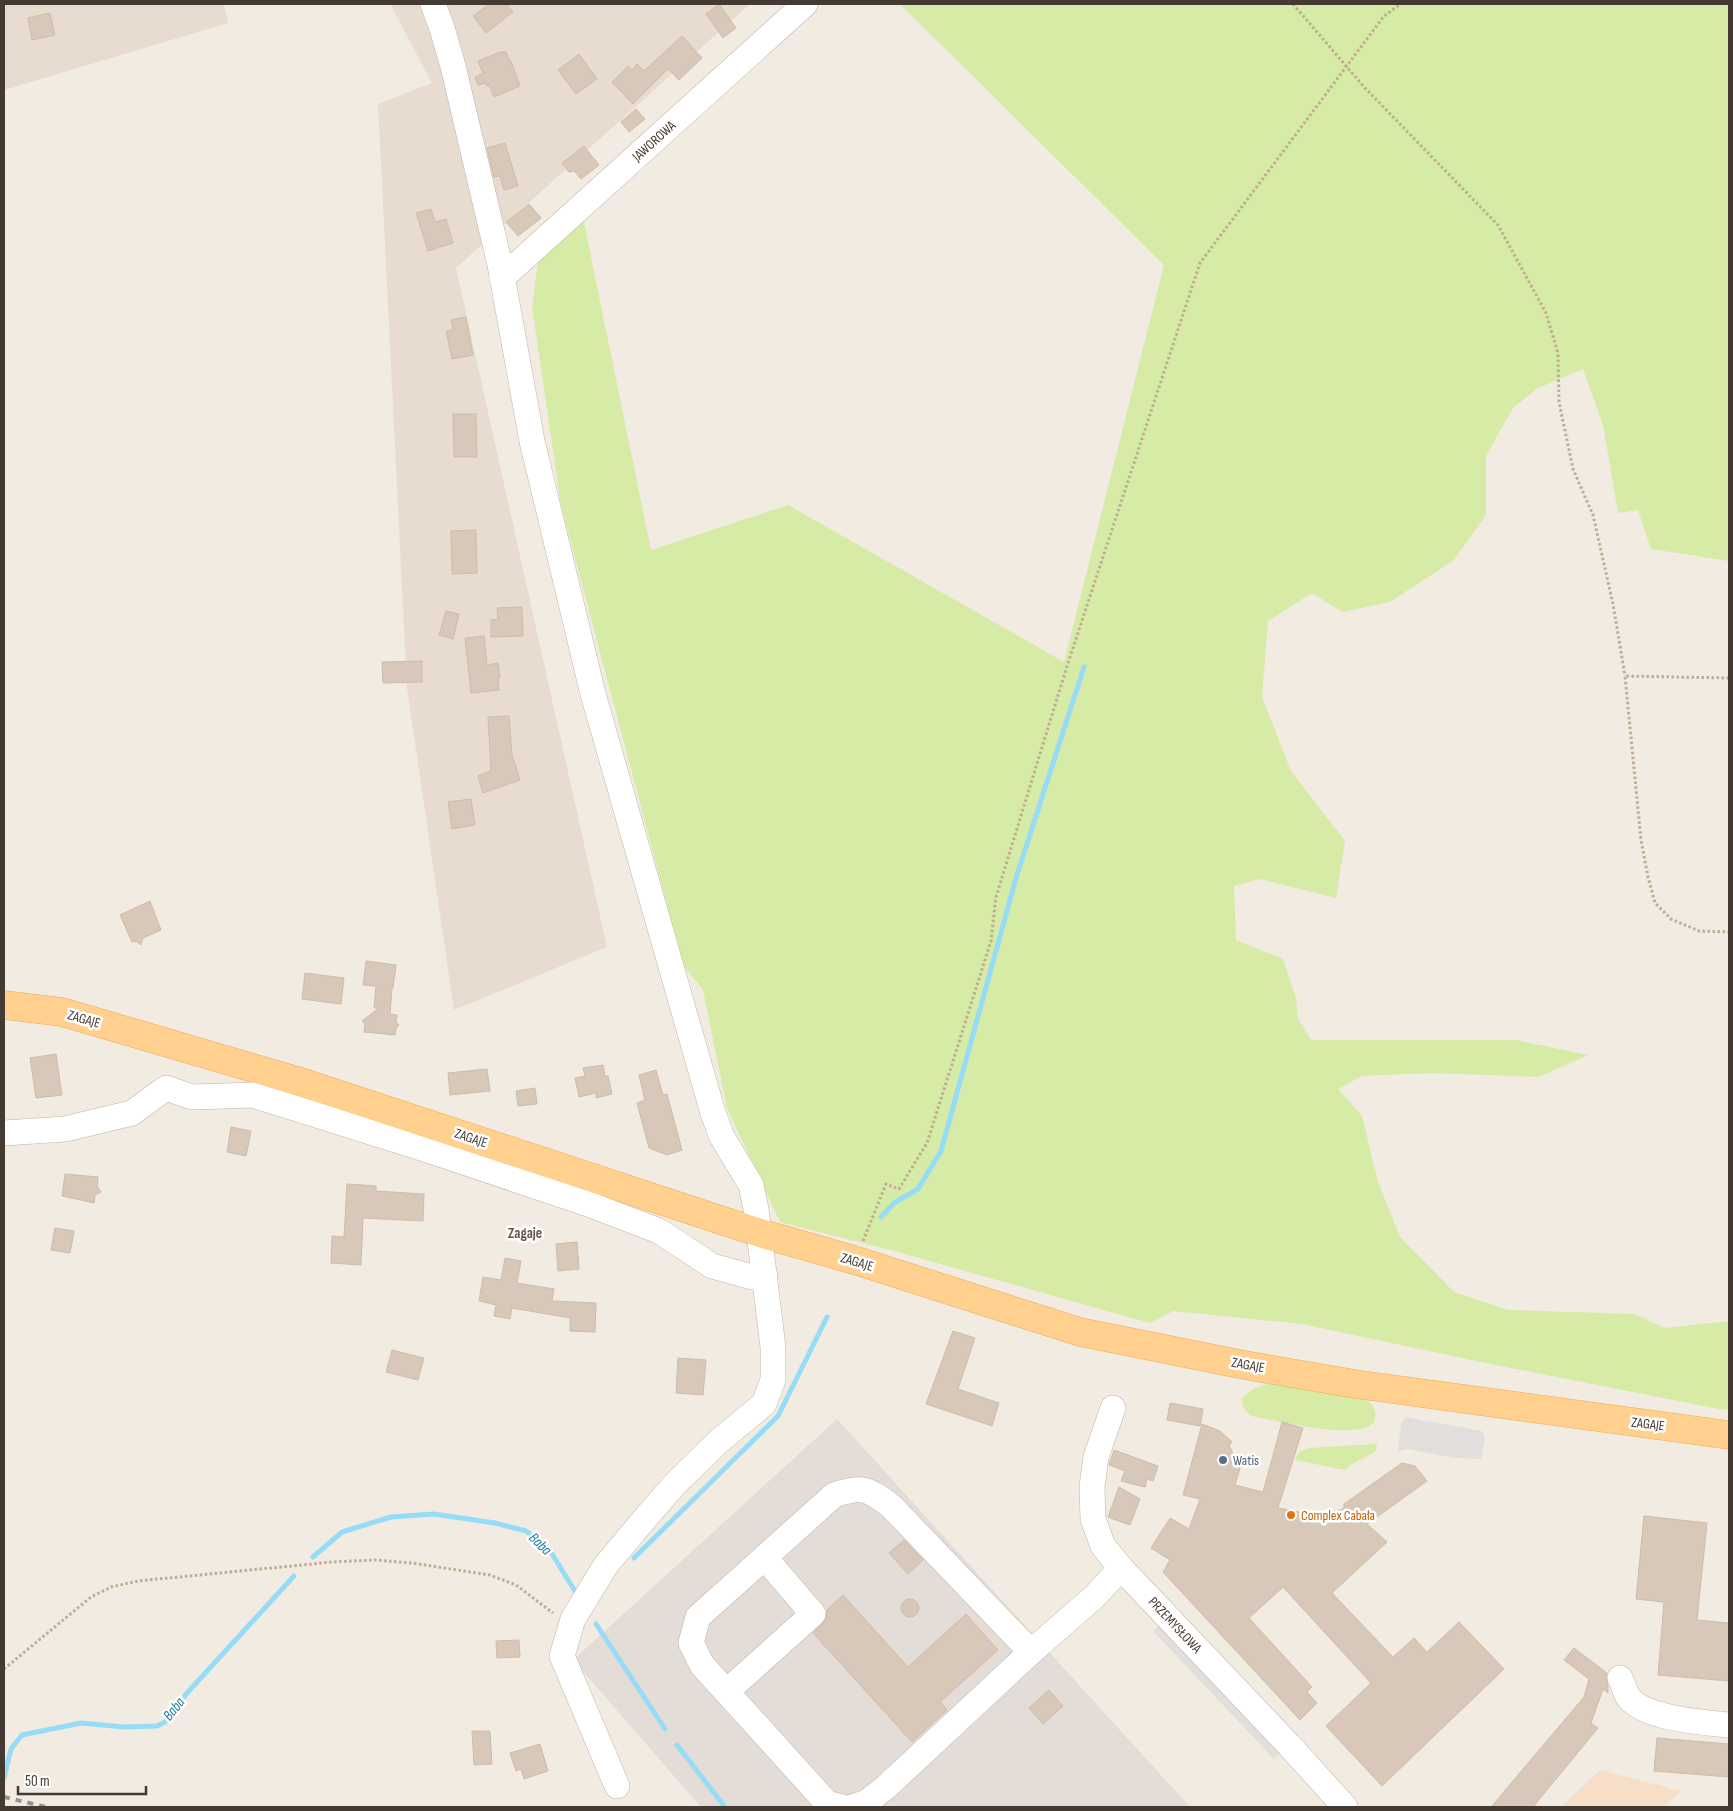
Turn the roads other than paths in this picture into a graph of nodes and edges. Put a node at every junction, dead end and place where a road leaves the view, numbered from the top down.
1 (433, 4) edge
2 (805, 4) edge
3 (502, 278) junction
4 (4, 1005) edge
5 (4, 1133) edge
6 (760, 1233) junction
7 (765, 1276) junction
8 (1113, 1408) dead end
9 (1729, 1435) edge
10 (765, 1558) junction
11 (1121, 1568) junction
12 (1031, 1652) junction
13 (1620, 1678) dead end
14 (726, 1692) junction
15 (1729, 1725) edge
16 (616, 1786) dead end
17 (842, 1807) edge
18 (852, 1807) edge
19 (1345, 1807) edge

1 - 3 street
2 - 3 street, JAWOROWA
3 - 6 street
4 - 6 main road, ZAGAJE
5 - 7 street
6 - 7 street
6 - 9 main road, ZAGAJE
7 - 16 street
8 - 11 street, PRZEMYSŁOWA
10 - 12 street
10 - 14 street
10 - 14 street
11 - 12 street
11 - 19 street, PRZEMYSŁOWA
12 - 18 street
13 - 15 street
14 - 17 street

